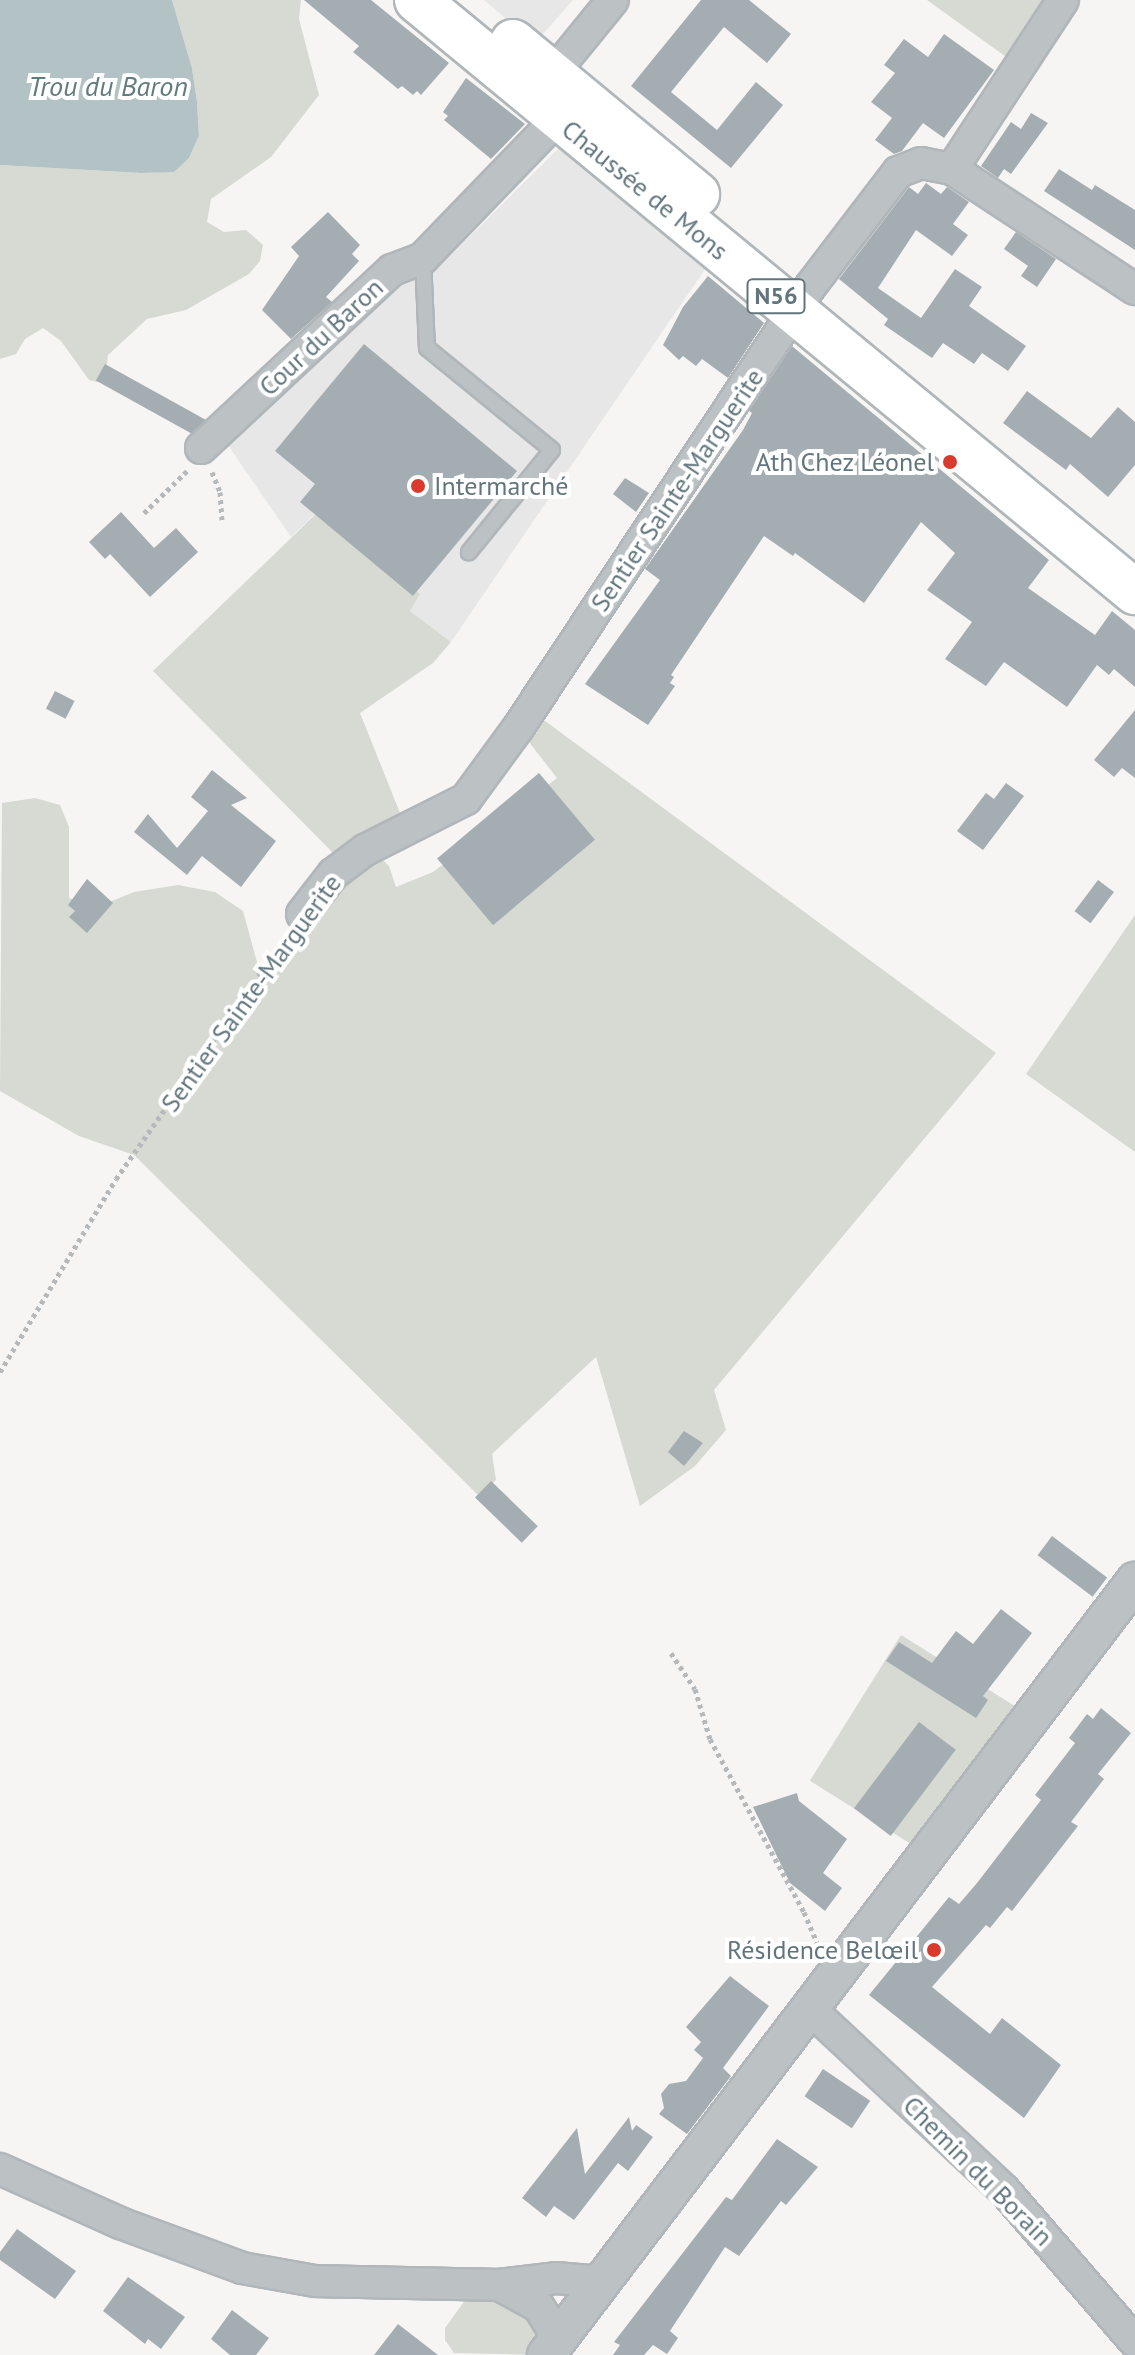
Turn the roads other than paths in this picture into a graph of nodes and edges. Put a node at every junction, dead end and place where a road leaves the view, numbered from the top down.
1 (417, 0) edge
2 (462, 0) edge
3 (613, 0) edge
4 (1063, 0) edge
5 (556, 97) junction
6 (952, 169) junction
7 (423, 258) junction
8 (1135, 289) edge
9 (803, 299) junction
10 (201, 448) road end
11 (469, 552) dead end
12 (1135, 560) edge
13 (1135, 592) edge
14 (302, 914) road end
15 (1135, 1581) edge
16 (810, 2009) junction
17 (0, 2169) edge
18 (602, 2282) junction
19 (499, 2285) junction
20 (1135, 2342) edge
21 (551, 2349) edge

1 - 5 main road, Chaussée de Mons / N56
2 - 5 main road, Chaussée de Mons / N56
3 - 5 street, Cour du Baron
4 - 6 street
5 - 7 street, Cour du Baron
5 - 9 main road, Chaussée de Mons / N56
6 - 8 street
6 - 9 street, Sentier Sainte-Marguerite
7 - 10 street, Cour du Baron
7 - 11 lane
9 - 12 main road, Chaussée de Mons / N56
9 - 13 main road, Chaussée de Mons / N56
9 - 14 street, Sentier Sainte-Marguerite
15 - 16 street
16 - 18 street
16 - 20 street, Chemin du Borain
17 - 19 street
18 - 19 street
18 - 21 street
19 - 21 street

